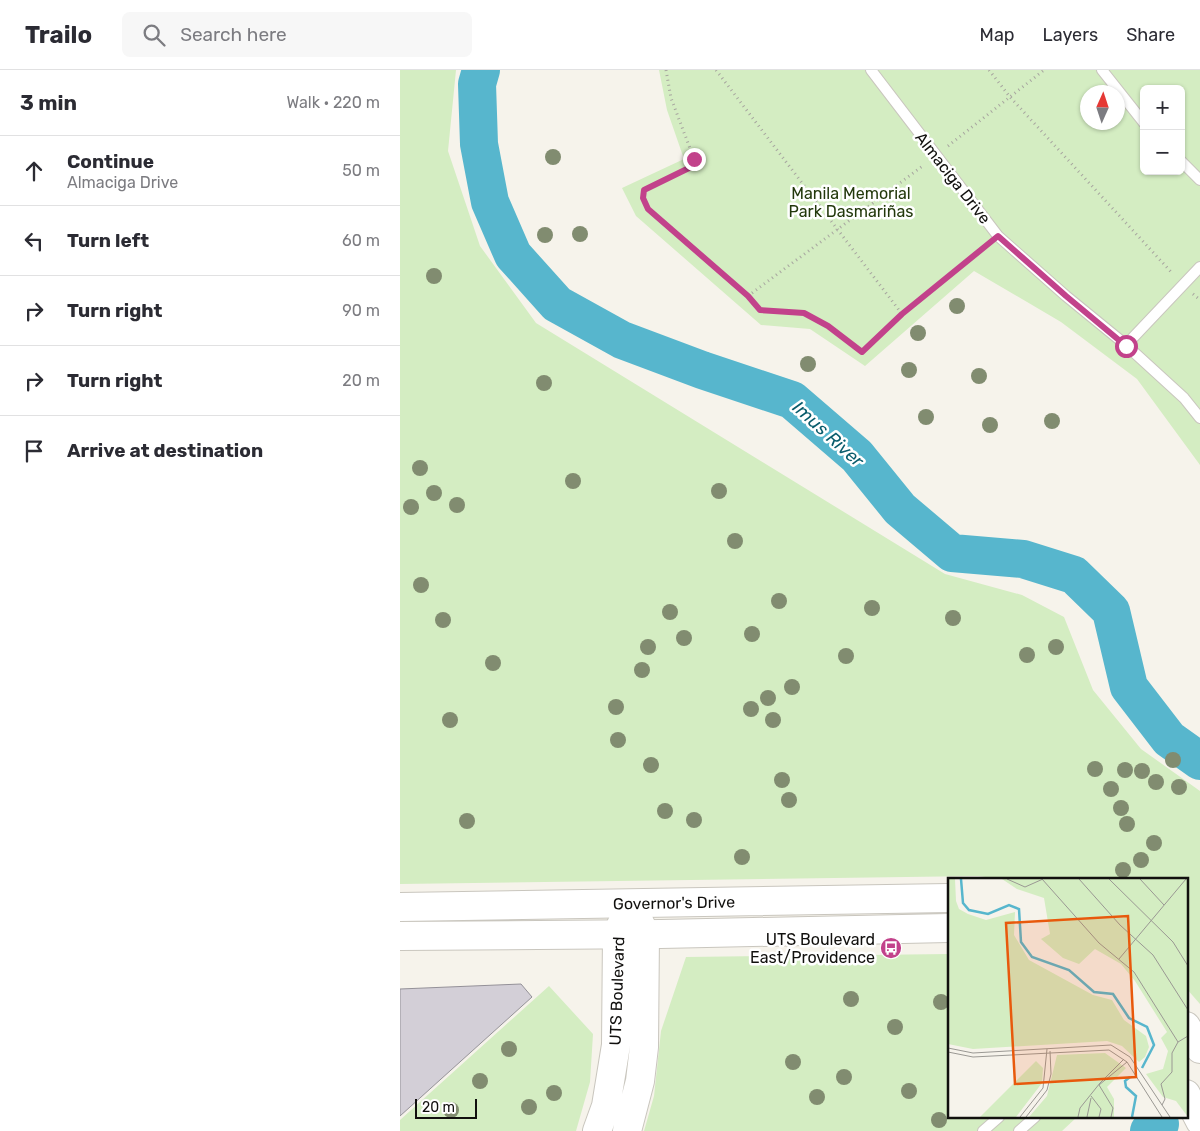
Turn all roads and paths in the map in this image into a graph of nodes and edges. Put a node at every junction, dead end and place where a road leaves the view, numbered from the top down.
1 (666, 70) edge
2 (716, 70) edge
3 (871, 70) edge
4 (989, 70) edge
5 (1044, 70) edge
6 (1102, 70) edge
7 (1010, 97) junction
8 (1140, 118) edge
9 (936, 156) junction
10 (1185, 165) edge
11 (1200, 180) edge
12 (838, 230) junction
13 (998, 236) junction
14 (1200, 267) edge
15 (1183, 284) junction
16 (748, 296) junction
17 (902, 314) junction
18 (1126, 346) junction
19 (1200, 418) edge
20 (948, 898) edge
21 (630, 904) junction
22 (400, 907) edge
23 (948, 928) edge
24 (617, 934) junction
25 (645, 934) junction
26 (400, 936) edge
27 (1188, 1098) edge
28 (998, 1118) edge
29 (1035, 1118) edge
30 (1200, 1121) edge
31 (987, 1130) edge
32 (597, 1131) edge
33 (627, 1131) edge
34 (1019, 1131) edge

1 - 16 path
2 - 12 path
3 - 9 lane, Almaciga Drive
4 - 7 path
5 - 7 path
6 - 8 lane
7 - 9 path
7 - 15 path
9 - 12 path
9 - 13 lane, Almaciga Drive
10 - 11 lane
12 - 16 path
12 - 17 path
13 - 17 path
13 - 18 lane, Almaciga Drive
14 - 15 lane
15 - 18 lane
16 - 17 path
18 - 19 lane, Almaciga Drive
20 - 21 main road, Governor's Drive
21 - 22 main road, Governor's Drive
21 - 24 main road, UTS Boulevard
21 - 25 main road, UTS Boulevard
23 - 25 main road, Governor's Drive
24 - 25 main road, Governor's Drive
24 - 26 main road, Governor's Drive
24 - 32 main road, UTS Boulevard
25 - 33 main road, UTS Boulevard
27 - 30 main road
28 - 31 lane
29 - 34 lane

